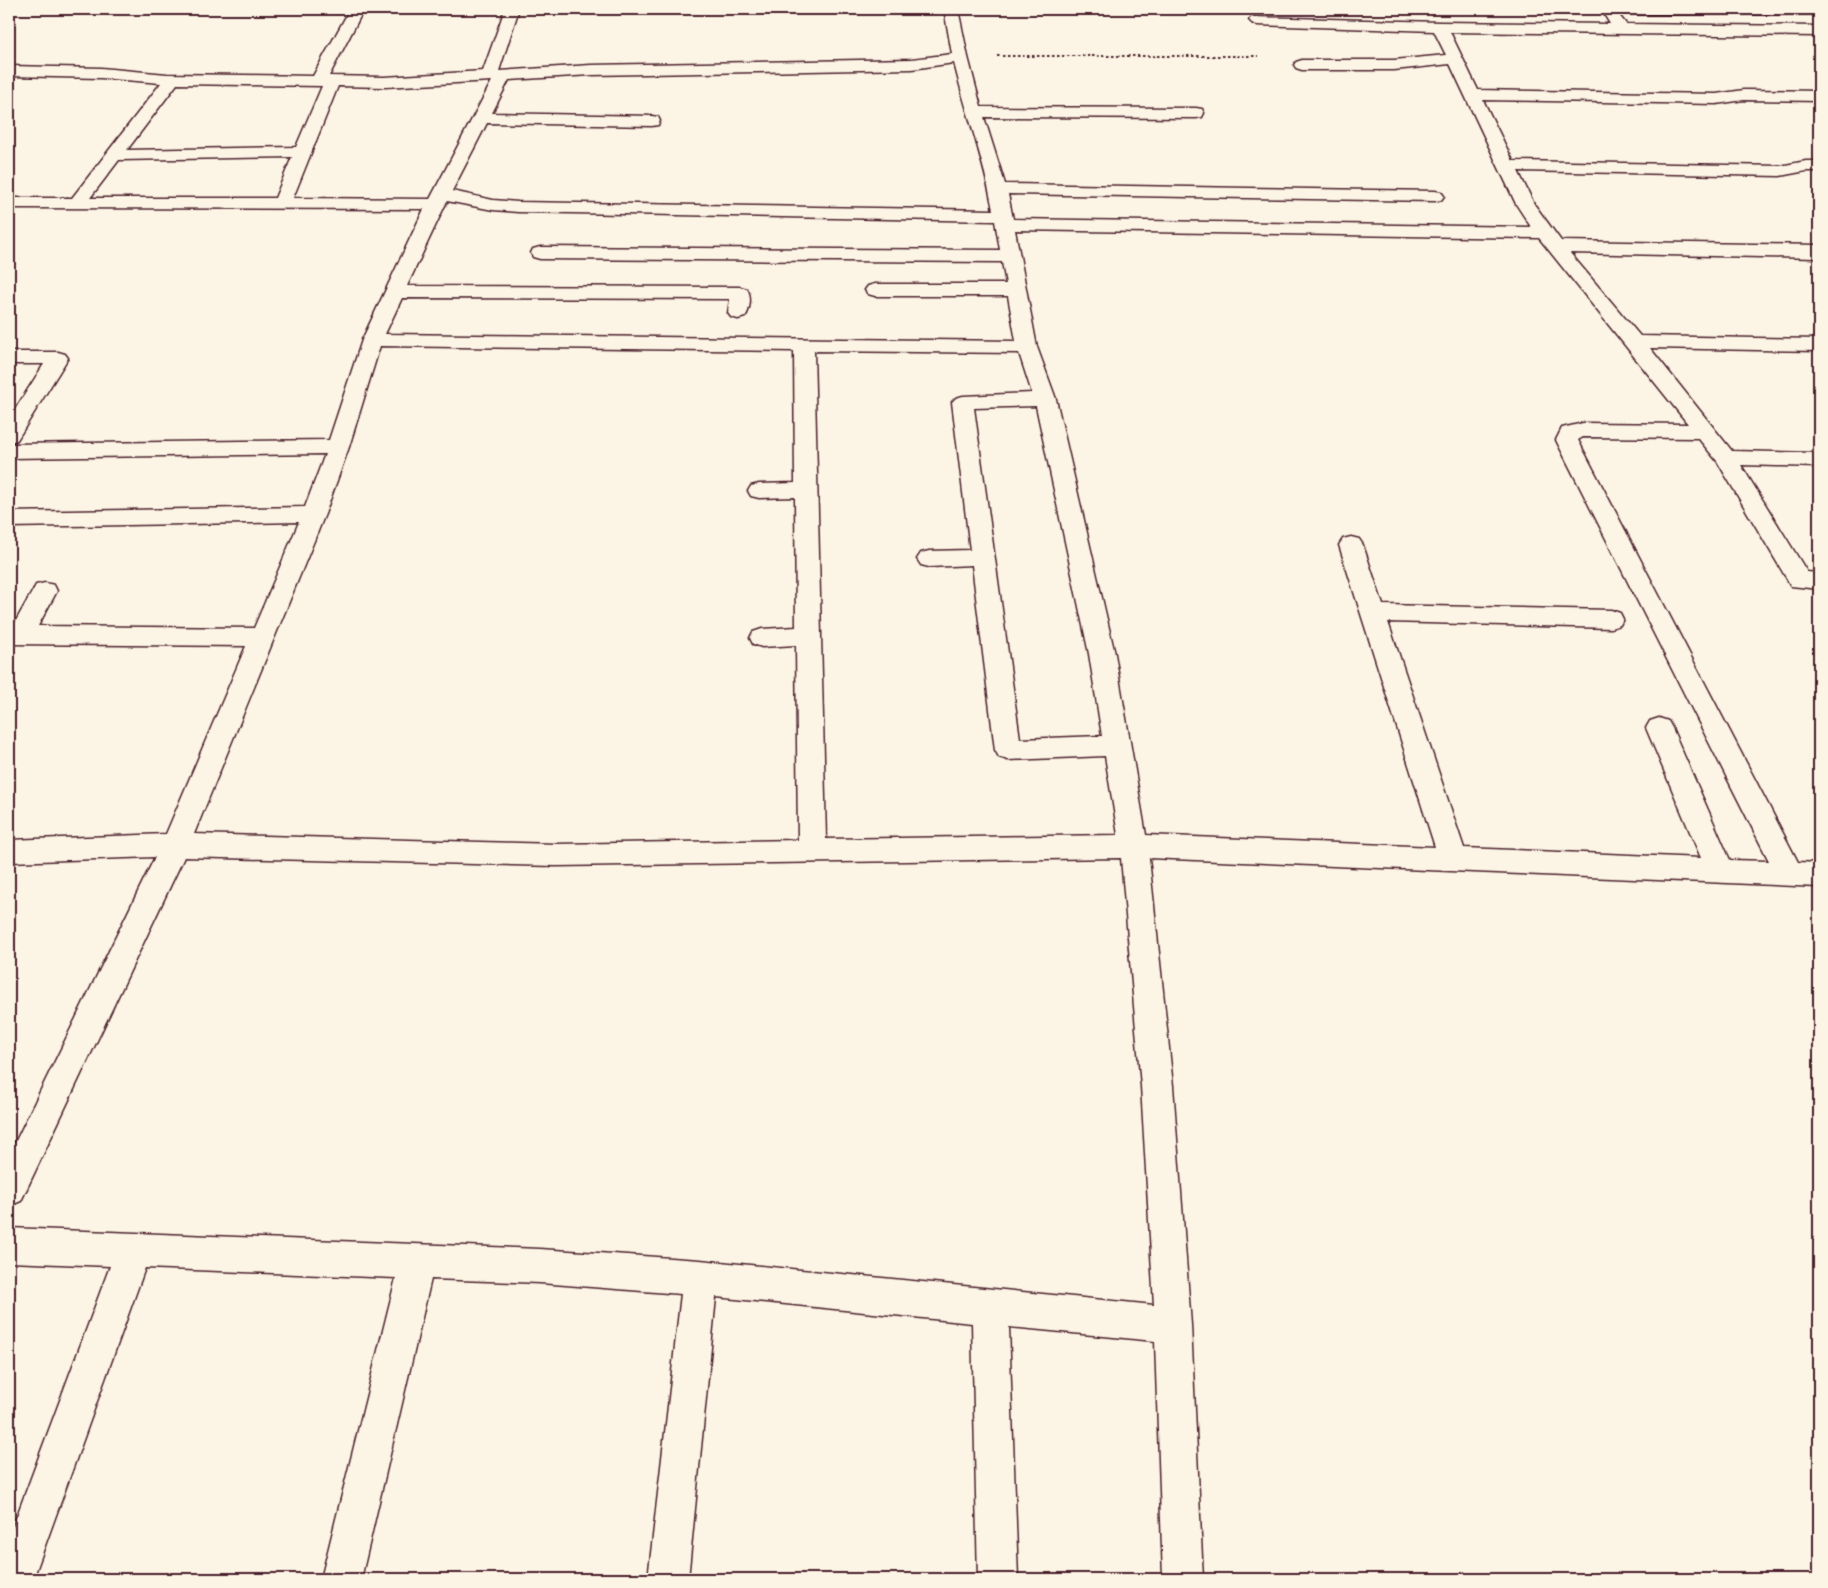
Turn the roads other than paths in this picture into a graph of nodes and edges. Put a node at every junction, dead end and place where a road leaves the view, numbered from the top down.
1 (357, 9) edge
2 (512, 9) edge
3 (951, 9) edge
4 (1819, 10) edge
5 (1257, 20) dead end
6 (1440, 27) junction
7 (1621, 29) junction
8 (1819, 31) edge
9 (960, 56) junction
10 (1455, 59) junction
11 (1302, 65) dead end
12 (9, 71) edge
13 (496, 76) junction
14 (173, 79) junction
15 (325, 80) junction
16 (1473, 95) junction
17 (1819, 96) edge
18 (974, 112) junction
19 (1196, 113) dead end
20 (481, 118) junction
21 (652, 121) dead end
22 (303, 152) junction
23 (114, 155) junction
24 (1506, 166) junction
25 (1819, 166) edge
26 (998, 190) junction
27 (1436, 196) dead end
28 (438, 199) junction
29 (9, 203) edge
30 (77, 203) junction
31 (282, 204) junction
32 (1003, 220) junction
33 (1550, 240) junction
34 (1819, 251) edge
35 (540, 253) dead end
36 (1010, 256) junction
37 (875, 290) dead end
38 (1016, 290) junction
39 (394, 292) junction
40 (738, 314) dead end
41 (372, 340) junction
42 (1634, 342) junction
43 (804, 345) junction
44 (1819, 345) edge
45 (1027, 347) junction
46 (9, 358) edge
47 (1045, 399) junction
48 (1704, 431) junction
49 (9, 435) edge
50 (338, 447) junction
51 (9, 451) edge
52 (1726, 458) junction
53 (1819, 460) edge
54 (806, 490) junction
55 (759, 491) dead end
56 (314, 514) junction
57 (9, 519) edge
58 (1351, 545) dead end
59 (983, 557) junction
60 (929, 559) dead end
61 (1819, 581) edge
62 (45, 591) dead end
63 (1373, 613) junction
64 (1611, 619) dead end
65 (15, 635) edge
66 (809, 635) junction
67 (262, 637) junction
68 (762, 638) dead end
69 (1659, 728) dead end
70 (1117, 745) junction
71 (176, 846) junction
72 (1134, 846) junction
73 (9, 851) edge
74 (812, 851) junction
75 (1453, 858) junction
76 (1720, 871) junction
77 (1790, 874) junction
78 (1819, 875) edge
79 (9, 1190) edge
80 (9, 1245) edge
81 (134, 1250) junction
82 (417, 1262) junction
83 (700, 1278) junction
84 (990, 1306) junction
85 (1173, 1325) junction
86 (13, 1579) edge
87 (340, 1579) edge
88 (668, 1579) edge
89 (998, 1579) edge
90 (1183, 1579) edge

1 - 15 street
2 - 13 street
3 - 9 street
4 - 7 street
5 - 6 street
6 - 7 street
6 - 10 street
7 - 8 street
9 - 13 street
9 - 18 street
10 - 11 street
10 - 16 street
12 - 14 street
13 - 15 street
13 - 20 street
14 - 15 street
14 - 23 street
15 - 22 street
16 - 17 street
16 - 24 street
18 - 19 street
18 - 26 street
20 - 21 street
20 - 28 street
22 - 23 street
22 - 31 street
23 - 30 street
24 - 25 street
24 - 33 street
26 - 27 street
26 - 32 street
28 - 31 street
28 - 32 street
28 - 39 street
29 - 30 street
30 - 31 street
32 - 33 street
32 - 36 street
33 - 34 street
33 - 42 street
35 - 36 street
36 - 38 street
37 - 38 street
38 - 45 street
39 - 40 street
39 - 41 street
41 - 43 street
41 - 50 street
42 - 44 street
42 - 48 street
43 - 45 street
43 - 54 street
45 - 47 street
46 - 49 street
47 - 59 street
47 - 70 street
48 - 52 street
48 - 77 street
50 - 51 street
50 - 56 street
52 - 53 street
52 - 61 street
54 - 55 street
54 - 66 street
56 - 57 street
56 - 67 street
58 - 63 street
59 - 60 street
59 - 70 street
62 - 65 street
63 - 64 street
63 - 75 street
65 - 67 street
66 - 68 street
66 - 74 street
67 - 71 street
69 - 76 street
70 - 72 street
71 - 73 street
71 - 74 street
71 - 79 street
72 - 74 street
72 - 75 street
72 - 85 street
75 - 76 street
76 - 77 street
77 - 78 street
80 - 81 street
81 - 82 street
81 - 86 street
82 - 83 street
82 - 87 street
83 - 84 street
83 - 88 street
84 - 85 street
84 - 89 street
85 - 90 street

